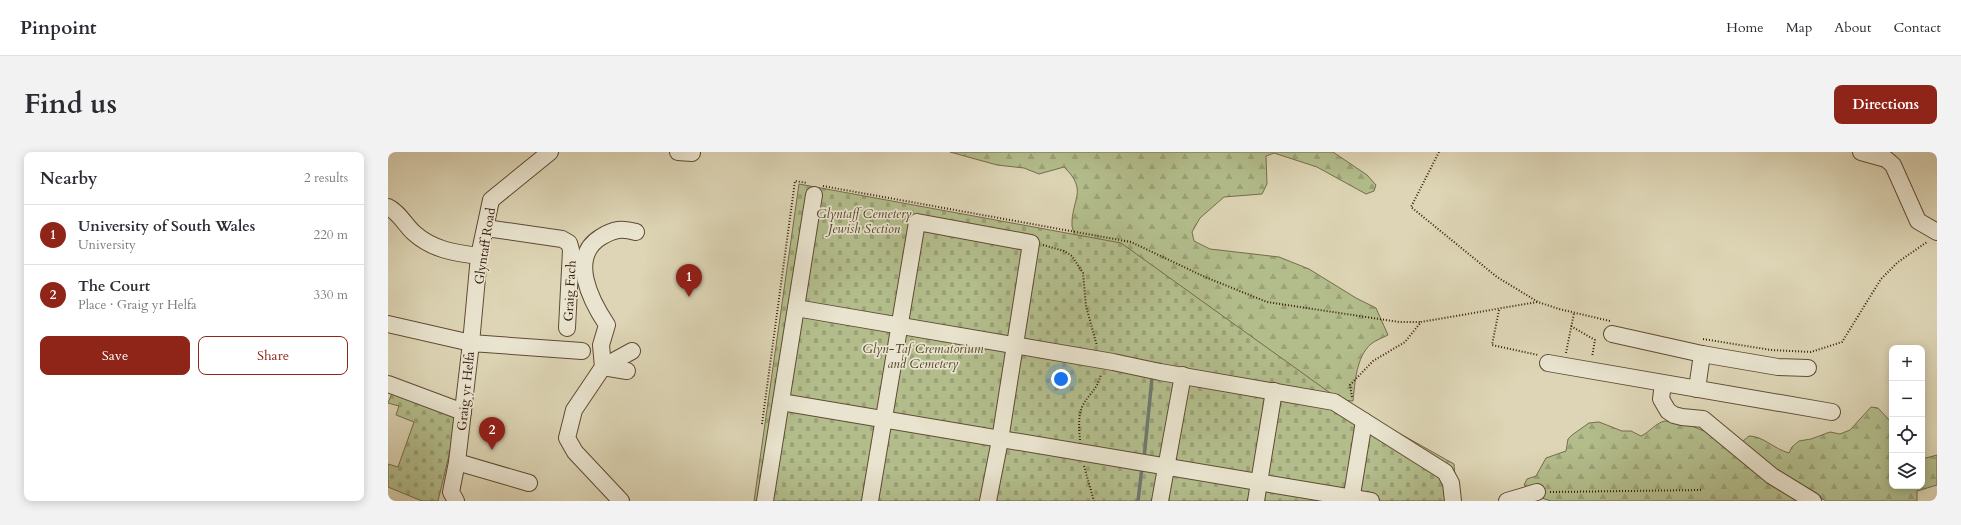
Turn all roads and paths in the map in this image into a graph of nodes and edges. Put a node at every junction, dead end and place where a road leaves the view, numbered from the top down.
1 (550, 152) edge
2 (1439, 152) edge
3 (1861, 152) edge
4 (815, 188) junction
5 (388, 207) edge
6 (486, 228) junction
7 (636, 232) dead end
8 (1936, 232) edge
9 (1031, 243) junction
10 (480, 256) junction
11 (1538, 302) junction
12 (796, 308) junction
13 (1499, 310) junction
14 (1574, 313) junction
15 (1421, 322) junction
16 (388, 324) edge
17 (900, 326) junction
18 (1571, 326) junction
19 (567, 328) dead end
20 (1612, 328) joint
21 (1697, 338) dead end
22 (470, 343) junction
23 (1015, 345) junction
24 (582, 351) dead end
25 (632, 351) dead end
26 (1702, 354) junction
27 (1101, 360) junction
28 (1556, 364) junction
29 (603, 367) junction
30 (1808, 368) dead end
31 (627, 371) dead end
32 (1589, 371) junction
33 (1183, 375) junction
34 (388, 384) edge
35 (1663, 384) junction
36 (1697, 390) junction
37 (1274, 391) junction
38 (1353, 401) dead end
39 (781, 402) junction
40 (464, 405) junction
41 (1832, 412) dead end
42 (884, 419) junction
43 (1364, 421) junction
44 (762, 428) dead end
45 (1000, 440) junction
46 (1081, 454) junction
47 (457, 462) junction
48 (1166, 467) junction
49 (530, 483) dead end
50 (1259, 483) junction
51 (1702, 490) dead end
52 (1537, 492) joint
53 (1351, 500) edge
54 (456, 501) edge
55 (621, 501) edge
56 (765, 501) edge
57 (870, 501) edge
58 (988, 501) edge
59 (1094, 501) edge
60 (1160, 501) edge
61 (1256, 501) edge
62 (1371, 501) edge
63 (1453, 501) edge
64 (1507, 501) edge
65 (1813, 501) edge

1 - 6 street, Glyntaff Road
2 - 11 path
3 - 8 street
4 - 12 street
4 - 15 path
4 - 44 path
5 - 10 street
6 - 10 street, Glyntaff Road
6 - 19 street, Graig Fach
7 - 29 street
8 - 21 path
9 - 17 street
9 - 23 street
9 - 27 path
10 - 22 street, Glyntaff Road
11 - 13 path
11 - 14 path
12 - 17 street
12 - 39 street
13 - 15 path
13 - 28 path
14 - 18 path
14 - 20 path
15 - 38 path
16 - 22 street
17 - 23 street
17 - 42 street
18 - 28 path
18 - 32 path
20 - 26 street
22 - 24 street, Graig yr Helfa
22 - 40 street, Graig yr Helfa
23 - 27 street
23 - 45 street
25 - 29 street
26 - 30 street
26 - 36 street
27 - 33 street
27 - 46 path
28 - 32 street
29 - 31 street
29 - 55 street
32 - 35 street
33 - 37 street
33 - 48 street
34 - 40 street
35 - 36 street
35 - 65 street
36 - 41 street
37 - 43 street
37 - 50 street
39 - 42 street
39 - 56 street
40 - 47 street, Graig yr Helfa
42 - 45 street
42 - 57 street
43 - 53 street
43 - 63 street
45 - 46 street
45 - 58 street
46 - 48 street
46 - 59 path
47 - 49 street
47 - 54 street, Graig yr Helfa
48 - 50 street
48 - 60 street
50 - 53 street
50 - 61 street
51 - 52 path
52 - 64 street
53 - 62 street

